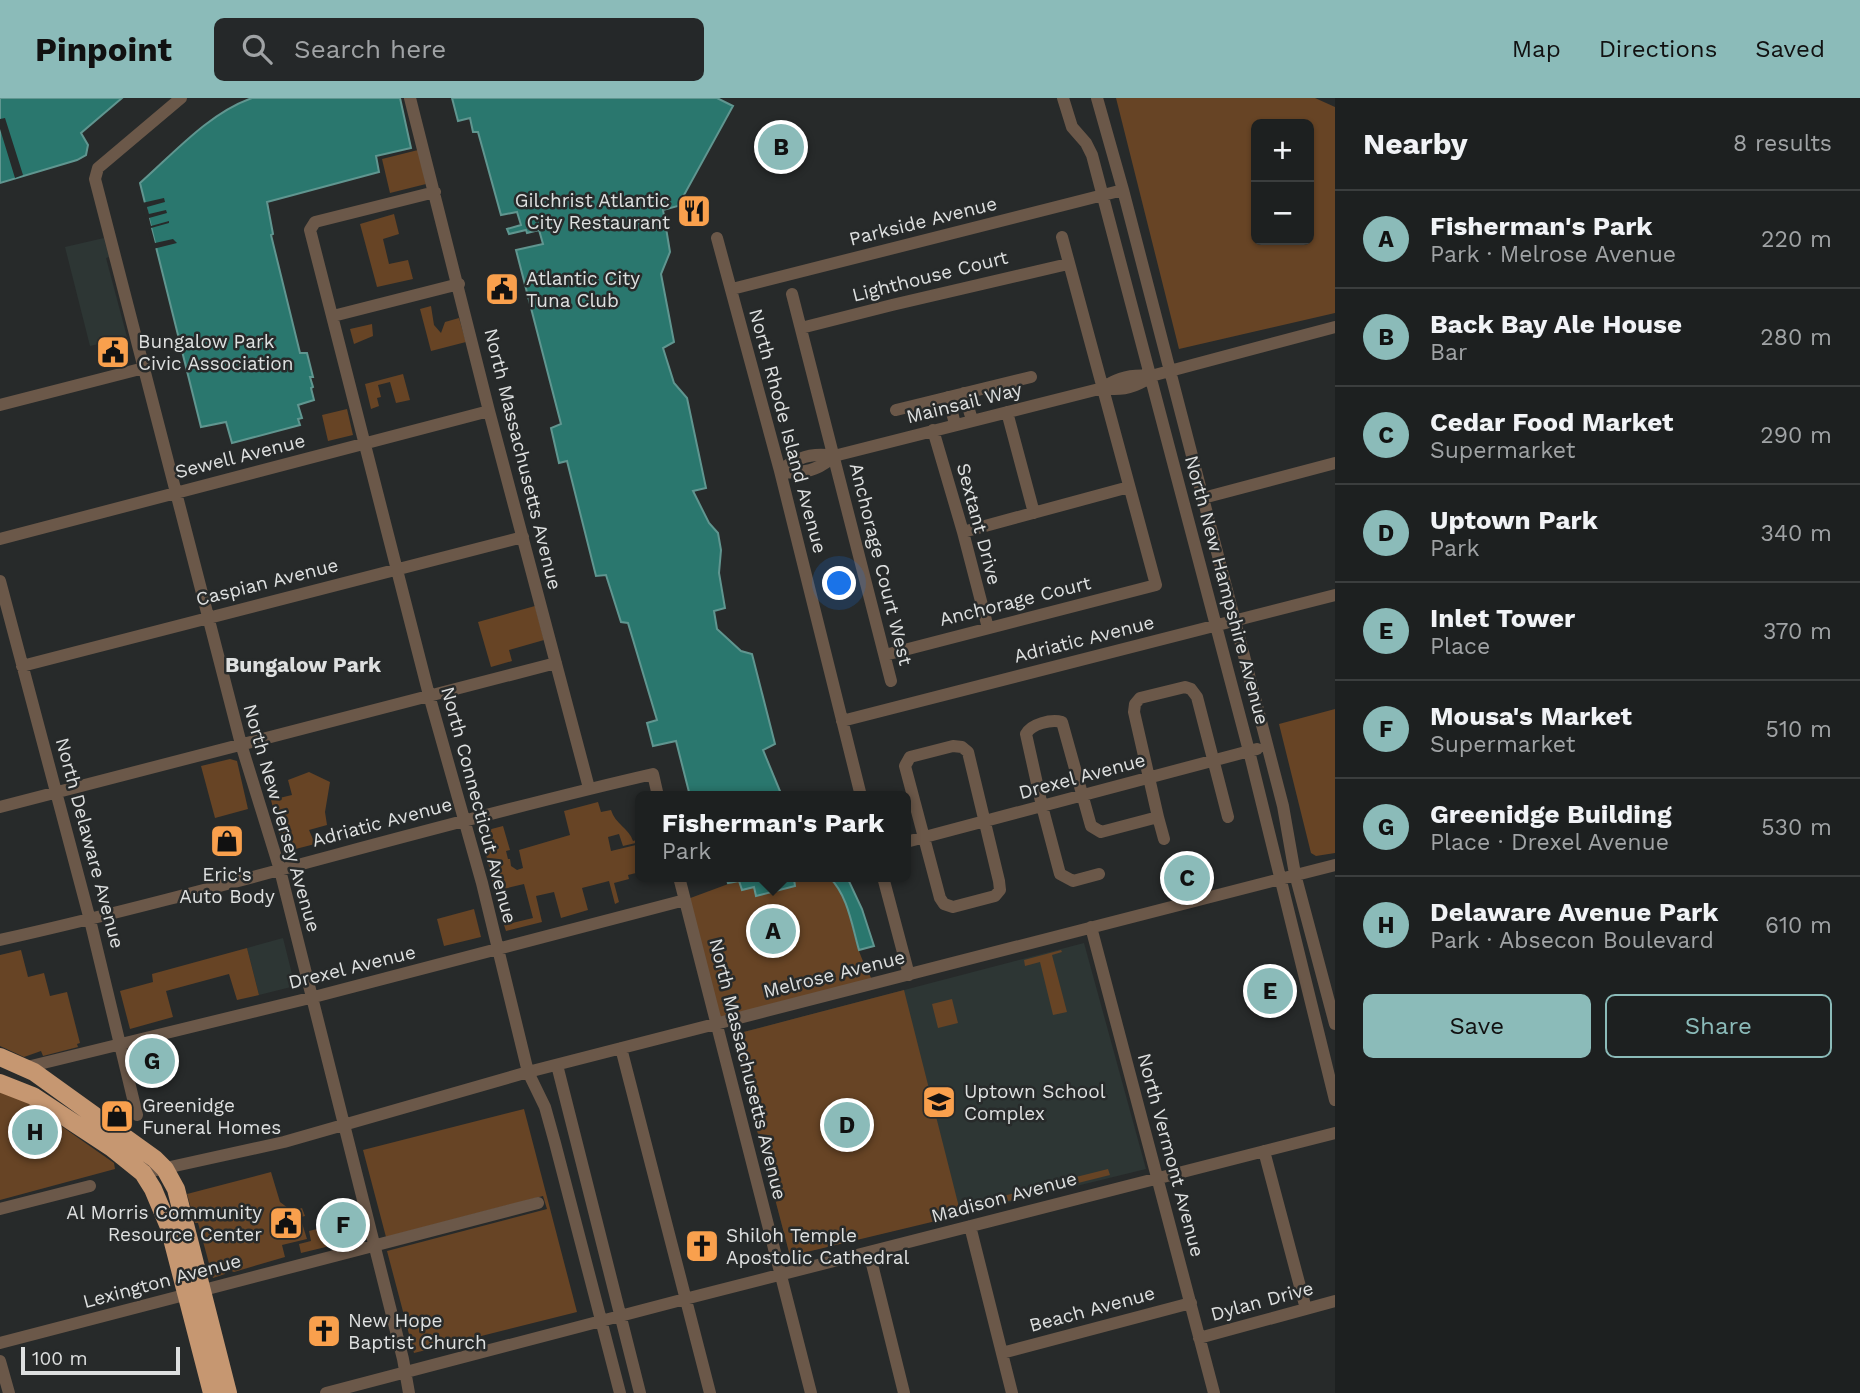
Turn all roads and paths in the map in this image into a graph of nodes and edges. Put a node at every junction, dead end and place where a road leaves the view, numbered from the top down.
1 (181, 98) edge
2 (410, 98) edge
3 (1063, 98) edge
4 (1097, 98) edge
5 (1123, 190) junction
6 (435, 192) junction
7 (1103, 195) junction
8 (1062, 237) dead end
9 (717, 238) dead end
10 (1068, 264) junction
11 (459, 284) junction
12 (732, 289) junction
13 (792, 294) dead end
14 (334, 316) junction
15 (1335, 327) edge
16 (802, 328) junction
17 (144, 368) junction
18 (1170, 371) junction
19 (1151, 376) junction
20 (1031, 377) dead end
21 (1103, 387) junction
22 (964, 393) junction
23 (948, 397) junction
24 (0, 405) edge
25 (895, 410) dead end
26 (489, 411) junction
27 (1007, 412) junction
28 (972, 420) junction
29 (956, 424) junction
30 (933, 430) junction
31 (365, 443) junction
32 (834, 456) junction
33 (1335, 463) edge
34 (780, 471) junction
35 (1129, 487) junction
36 (177, 492) junction
37 (1203, 498) junction
38 (1034, 513) junction
39 (963, 532) junction
40 (523, 537) junction
41 (0, 538) edge
42 (397, 569) junction
43 (0, 581) edge
44 (1335, 596) edge
45 (208, 617) junction
46 (1235, 620) junction
47 (1216, 625) junction
48 (988, 628) junction
49 (885, 655) junction
50 (556, 663) junction
51 (22, 666) junction
52 (891, 681) dead end
53 (429, 695) junction
54 (842, 721) junction
55 (241, 744) junction
56 (1268, 746) junction
57 (1250, 751) junction
58 (1213, 760) junction
59 (1150, 777) junction
60 (589, 788) junction
61 (657, 791) edge
62 (861, 791) edge
63 (911, 791) edge
64 (911, 791) edge
65 (55, 792) junction
66 (1082, 795) junction
67 (1042, 806) junction
68 (0, 807) edge
69 (1158, 817) junction
70 (1228, 817) dead end
71 (466, 820) junction
72 (984, 821) junction
73 (922, 838) junction
74 (1164, 839) dead end
75 (911, 841) edge
76 (1335, 865) edge
77 (279, 870) junction
78 (1099, 874) dead end
79 (1295, 874) junction
80 (1279, 879) junction
81 (680, 882) edge
82 (884, 882) edge
83 (685, 900) junction
84 (90, 920) junction
85 (1091, 927) junction
86 (0, 940) edge
87 (498, 949) junction
88 (909, 975) junction
89 (310, 998) junction
90 (715, 1024) junction
91 (1335, 1024) edge
92 (120, 1043) junction
93 (621, 1048) junction
94 (0, 1058) edge
95 (557, 1065) junction
96 (27, 1068) junction
97 (528, 1072) junction
98 (0, 1083) edge
99 (1335, 1100) edge
100 (138, 1115) dead end
101 (343, 1125) junction
102 (1335, 1133) edge
103 (1264, 1151) junction
104 (165, 1169) junction
105 (143, 1173) junction
106 (1156, 1178) junction
107 (90, 1186) dead end
108 (538, 1203) dead end
109 (0, 1209) edge
110 (970, 1226) junction
111 (374, 1246) junction
112 (869, 1252) junction
113 (780, 1275) junction
114 (194, 1293) junction
115 (685, 1298) junction
116 (1335, 1301) edge
117 (1191, 1303) junction
118 (1306, 1309) junction
119 (619, 1316) junction
120 (601, 1321) junction
121 (1199, 1338) junction
122 (0, 1343) edge
123 (1002, 1353) junction
124 (0, 1361) edge
125 (404, 1373) junction
126 (9, 1393) edge
127 (212, 1393) edge
128 (228, 1393) edge
129 (326, 1393) edge
130 (409, 1393) edge
131 (620, 1393) edge
132 (640, 1393) edge
133 (710, 1393) edge
134 (811, 1393) edge
135 (904, 1393) edge
136 (1013, 1393) edge
137 (1213, 1393) edge

1 - 17 street, North New Jersey Avenue
2 - 6 street, North Massachusetts Avenue
3 - 7 street, North New Hampshire Avenue
4 - 5 street, North New Hampshire Avenue
5 - 7 street, Parkside Avenue
5 - 18 street, North New Hampshire Avenue
6 - 11 street, North Massachusetts Avenue
6 - 14 street, North Connecticut Avenue
7 - 12 street, Parkside Avenue
7 - 19 street, North New Hampshire Avenue
8 - 10 street
9 - 12 street, North Rhode Island Avenue
10 - 16 street, Lighthouse Court
10 - 21 street
11 - 14 street
11 - 26 street, North Massachusetts Avenue
12 - 34 street, North Rhode Island Avenue
13 - 16 street, Anchorage Court West
14 - 31 street, North Connecticut Avenue
15 - 18 street
16 - 32 street, Anchorage Court West
17 - 24 street
17 - 36 street, North New Jersey Avenue
18 - 19 street, Mainsail Way
18 - 37 street, North New Hampshire Avenue
19 - 21 street, Mainsail Way
19 - 47 street, North New Hampshire Avenue
20 - 22 street
21 - 27 street, Mainsail Way
21 - 35 street
22 - 23 street
22 - 28 street
23 - 25 street
23 - 29 street
26 - 31 street, Sewell Avenue
26 - 40 street, North Massachusetts Avenue
27 - 28 street, Mainsail Way
27 - 38 street
28 - 29 street, Mainsail Way
29 - 30 street, Mainsail Way
30 - 32 street, Mainsail Way
30 - 39 street, Sextant Drive
31 - 36 street, Sewell Avenue
31 - 42 street, North Connecticut Avenue
32 - 34 street, Mainsail Way
32 - 49 street, Anchorage Court West
33 - 37 street
34 - 54 street, North Rhode Island Avenue
35 - 38 street
35 - 48 street, Anchorage Court
36 - 41 street, Sewell Avenue
36 - 45 street, North New Jersey Avenue
37 - 46 street, North New Hampshire Avenue
38 - 39 street
39 - 48 street, Sextant Drive
40 - 42 street, Caspian Avenue
40 - 50 street, North Massachusetts Avenue
42 - 45 street, Caspian Avenue
42 - 53 street, North Connecticut Avenue
43 - 51 street, North Delaware Avenue
44 - 46 street, Adriatic Avenue
45 - 51 street, Caspian Avenue
45 - 55 street, North New Jersey Avenue
46 - 47 street, Adriatic Avenue
46 - 56 street, North New Hampshire Avenue
47 - 54 street, Adriatic Avenue
47 - 57 street, North New Hampshire Avenue
48 - 49 street, Anchorage Court
49 - 52 street, Anchorage Court West
50 - 53 street
50 - 60 street, North Massachusetts Avenue
51 - 65 street, North Delaware Avenue
53 - 55 street
53 - 71 street, North Connecticut Avenue
54 - 62 street, North Rhode Island Avenue
55 - 65 street
55 - 77 street, North New Jersey Avenue
56 - 57 street, Drexel Avenue
56 - 79 street, North New Hampshire Avenue
57 - 58 street, Drexel Avenue
57 - 80 street, North New Hampshire Avenue
58 - 59 street, Drexel Avenue
58 - 59 street
58 - 70 street
59 - 66 street, Drexel Avenue
59 - 69 street
60 - 61 street, Adriatic Avenue
60 - 71 street, Adriatic Avenue
63 - 72 street
64 - 73 street
65 - 68 street
65 - 84 street, North Delaware Avenue
66 - 67 street, Drexel Avenue
66 - 67 street
66 - 69 street
67 - 72 street, Drexel Avenue
67 - 78 street
69 - 74 street
71 - 77 street, Adriatic Avenue
71 - 87 street, North Connecticut Avenue
72 - 73 street, Drexel Avenue
72 - 73 street
73 - 75 street, Drexel Avenue
76 - 79 street, Melrose Avenue
77 - 84 street, Adriatic Avenue
77 - 89 street, North New Jersey Avenue
79 - 80 street, Melrose Avenue
79 - 91 street, North New Hampshire Avenue
80 - 85 street, Melrose Avenue
80 - 99 street, North New Hampshire Avenue
81 - 83 street, North Massachusetts Avenue
82 - 88 street
83 - 87 street, Drexel Avenue
83 - 90 street, North Massachusetts Avenue
84 - 86 street, Adriatic Avenue
84 - 92 street, North Delaware Avenue
85 - 88 street, Melrose Avenue
85 - 106 street, North Vermont Avenue
87 - 89 street, Drexel Avenue
87 - 97 street, North Connecticut Avenue
88 - 90 street, Melrose Avenue
89 - 92 street, Drexel Avenue
89 - 101 street, North New Jersey Avenue
90 - 93 street, Melrose Avenue
90 - 113 street, North Massachusetts Avenue
92 - 96 street, Drexel Avenue
92 - 100 street, North Delaware Avenue
93 - 95 street, Melrose Avenue
93 - 115 street
94 - 96 highway
95 - 97 street, Melrose Avenue
95 - 119 street
96 - 104 highway
97 - 101 street, Melrose Avenue
97 - 120 street, North Connecticut Avenue
98 - 105 highway
101 - 104 street, Melrose Avenue
101 - 111 street, North New Jersey Avenue
102 - 103 street, Madison Avenue
103 - 106 street, Madison Avenue
103 - 118 street
104 - 105 street, Melrose Avenue
104 - 114 highway
105 - 114 highway
106 - 110 street, Madison Avenue
106 - 117 street, North Vermont Avenue
107 - 109 street
108 - 111 street, Lexington Avenue
110 - 112 street, Madison Avenue
110 - 123 street
111 - 114 street, Lexington Avenue
111 - 125 street, North New Jersey Avenue
112 - 113 street, Madison Avenue
112 - 135 street
113 - 115 street, Madison Avenue
113 - 134 street, North Massachusetts Avenue
114 - 122 street, Lexington Avenue
114 - 127 highway
114 - 128 highway
115 - 119 street, Madison Avenue
115 - 133 street
116 - 118 street, Dylan Drive
117 - 121 street, North Vermont Avenue
117 - 123 street, Beach Avenue
118 - 121 street, Dylan Drive
119 - 120 street, Madison Avenue
119 - 132 street
120 - 125 street, Madison Avenue
120 - 131 street, North Connecticut Avenue
121 - 137 street, North Vermont Avenue
123 - 136 street
124 - 126 street
125 - 129 street, Madison Avenue
125 - 130 street, North New Jersey Avenue

